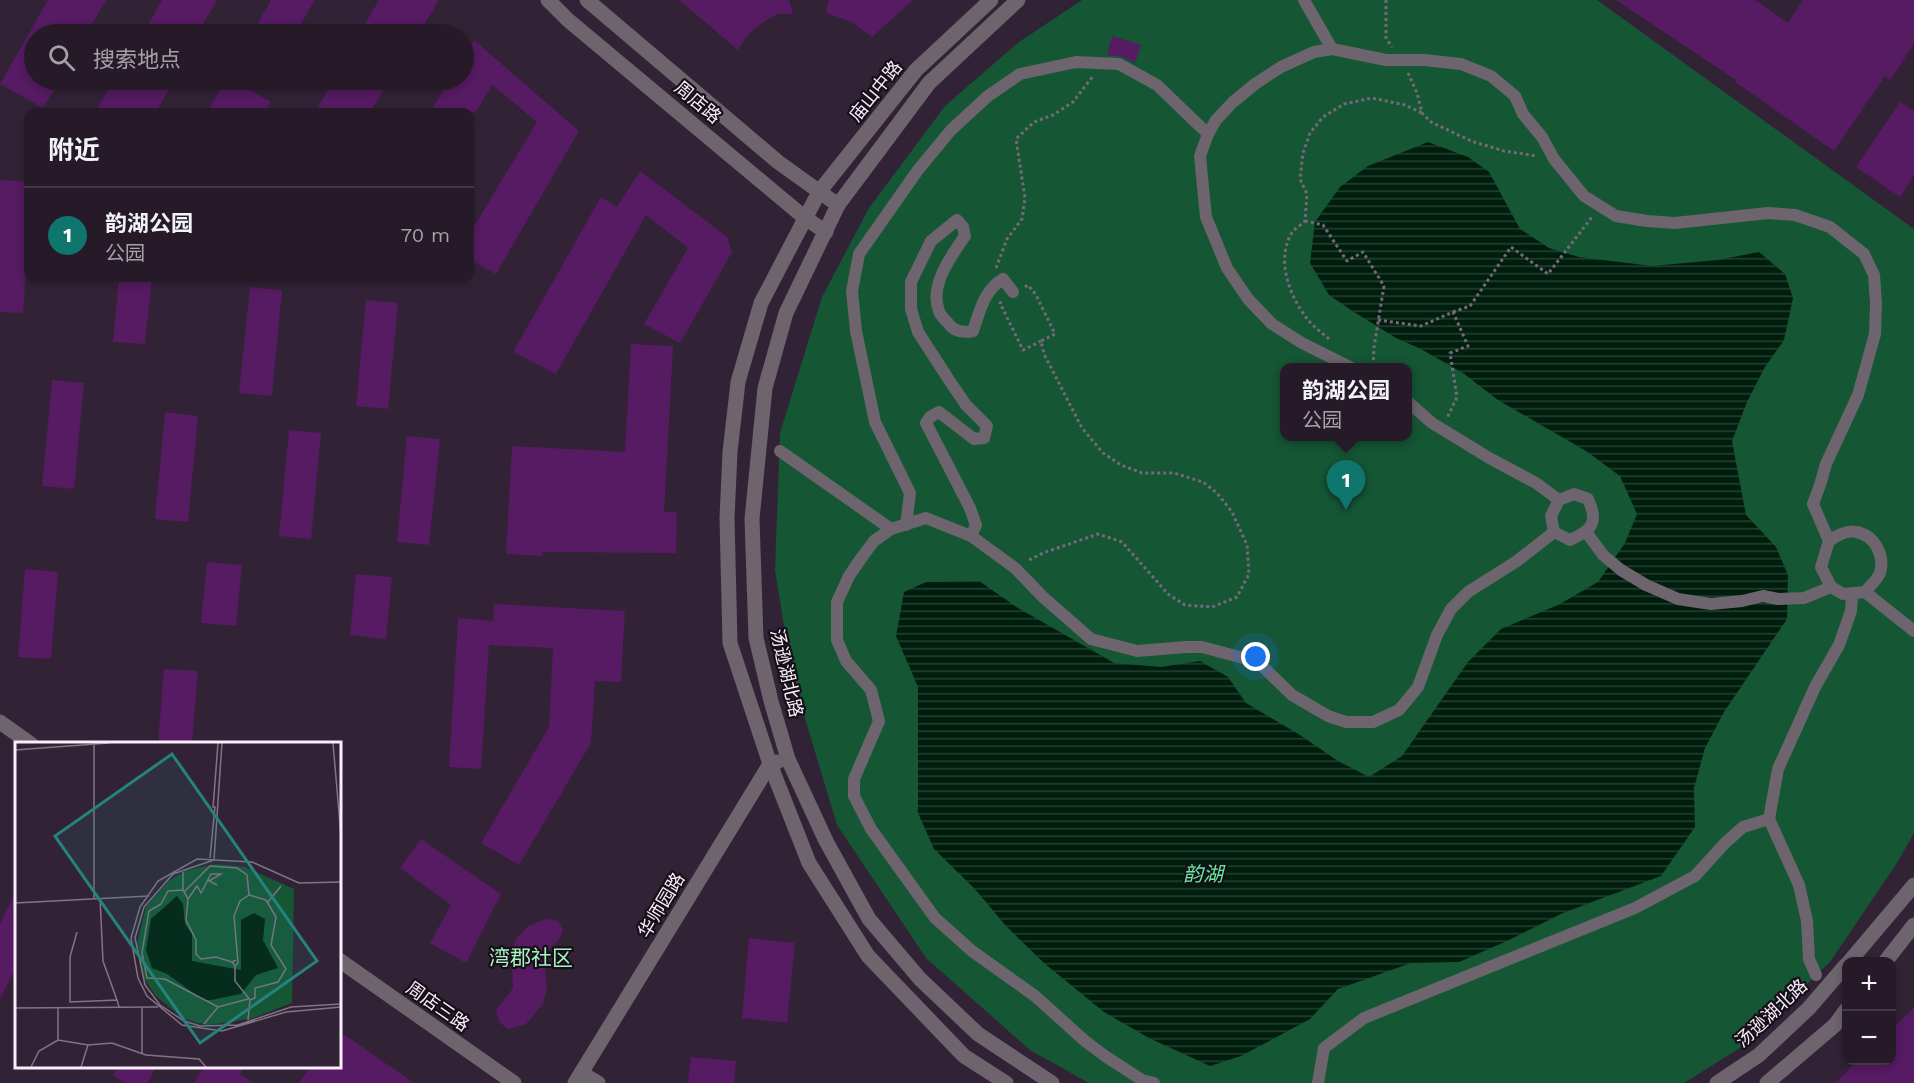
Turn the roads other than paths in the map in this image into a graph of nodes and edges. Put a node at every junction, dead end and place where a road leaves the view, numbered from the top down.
1 (535, 0) edge
2 (548, 0) edge
3 (587, 0) edge
4 (991, 0) edge
5 (1018, 0) edge
6 (1304, 0) edge
7 (568, 20) junction
8 (1332, 49) junction
9 (1208, 134) junction
10 (819, 192) junction
11 (838, 205) junction
12 (805, 218) junction
13 (826, 232) junction
14 (1013, 292) road end
15 (1342, 363) edge
16 (1412, 406) edge
17 (780, 451) dead end
18 (1559, 500) junction
19 (906, 525) junction
20 (891, 529) junction
21 (1554, 532) junction
22 (1587, 533) junction
23 (971, 536) junction
24 (1829, 541) junction
25 (1831, 587) junction
26 (1865, 592) junction
27 (1852, 594) junction
28 (1914, 631) edge
29 (0, 722) edge
30 (28, 742) edge
31 (789, 759) junction
32 (770, 764) junction
33 (1769, 819) junction
34 (1914, 885) edge
35 (1914, 925) edge
36 (1854, 957) edge
37 (1889, 957) edge
38 (340, 961) edge
39 (1842, 970) edge
40 (1816, 975) dead end
41 (1845, 1011) edge
42 (578, 1078) edge
43 (514, 1083) edge
44 (598, 1083) edge
45 (1006, 1083) edge
46 (1052, 1083) edge
47 (1154, 1083) edge
48 (1318, 1083) edge
49 (1717, 1083) edge
50 (1767, 1083) edge

1 - 7 street
2 - 7 street, 周店路
3 - 10 street, 周店路
4 - 10 street, 庙山中路
5 - 11 street, 庙山中路
6 - 8 street
7 - 12 street, 周店路
8 - 9 street
8 - 24 street
9 - 15 street
9 - 19 street
10 - 11 street
10 - 12 street, 庙山中路
11 - 13 street, 汤逊湖北路
12 - 13 street, 周店路
12 - 32 street
13 - 31 street, 汤逊湖北路
14 - 23 street
16 - 18 street
17 - 20 street
18 - 21 street
18 - 22 street
19 - 20 street
19 - 23 street
20 - 47 street
21 - 22 street
21 - 23 street
22 - 25 street
24 - 25 street
24 - 26 street
25 - 27 street
26 - 27 street
26 - 28 street
27 - 33 street
29 - 30 street
31 - 32 street
31 - 46 street, 汤逊湖北路
32 - 42 street, 华师园路
32 - 45 street
33 - 40 street
33 - 48 street
34 - 36 street
35 - 37 street
38 - 43 street, 周店三路
39 - 49 street, 汤逊湖北路
41 - 50 street
42 - 44 street

